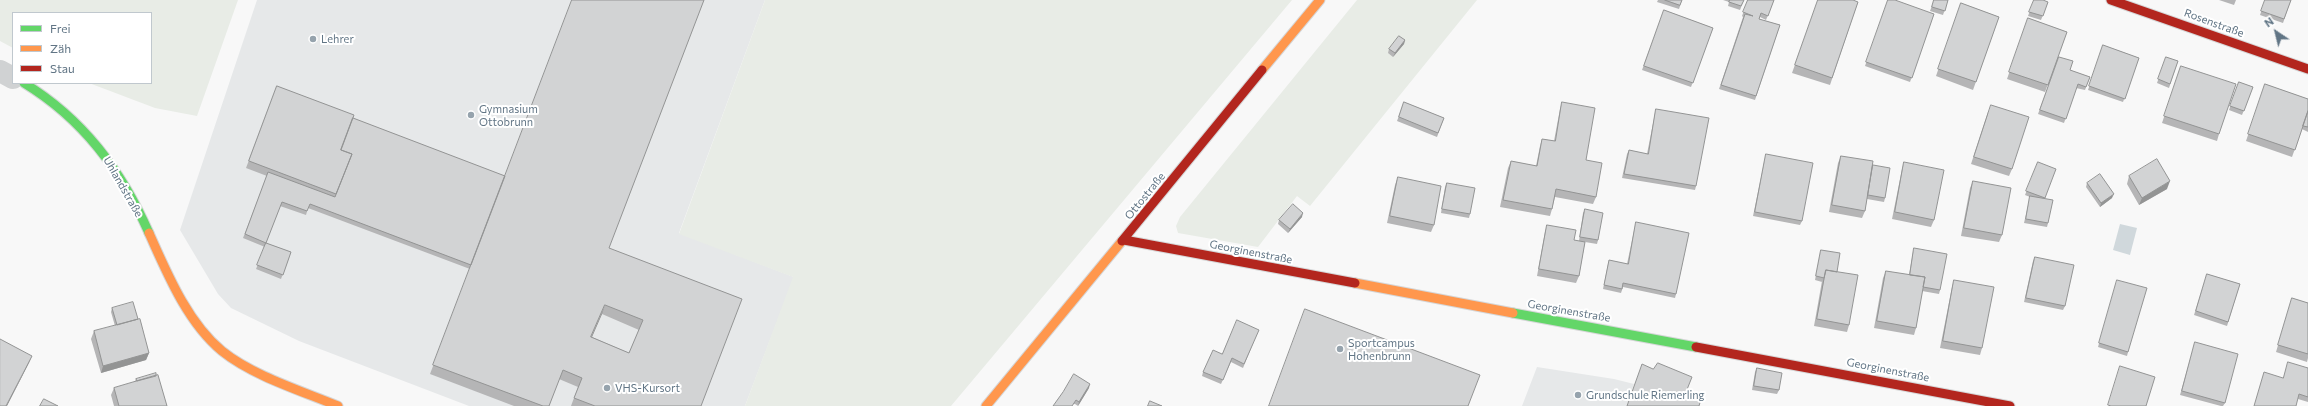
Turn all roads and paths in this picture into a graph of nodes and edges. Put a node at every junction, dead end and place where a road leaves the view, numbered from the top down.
1 (1320, 0) edge
2 (2111, 0) edge
3 (2308, 69) edge
4 (0, 71) edge
5 (12, 77) edge
6 (26, 84) edge
7 (1124, 240) junction
8 (338, 406) edge
9 (986, 406) edge
10 (2010, 406) edge

1 - 7 street, Ottostraße
2 - 3 street, Rosenstraße
4 - 5 street
6 - 8 street, Uhlandstraße
7 - 9 street, Ottostraße
7 - 10 street, Georginenstraße

